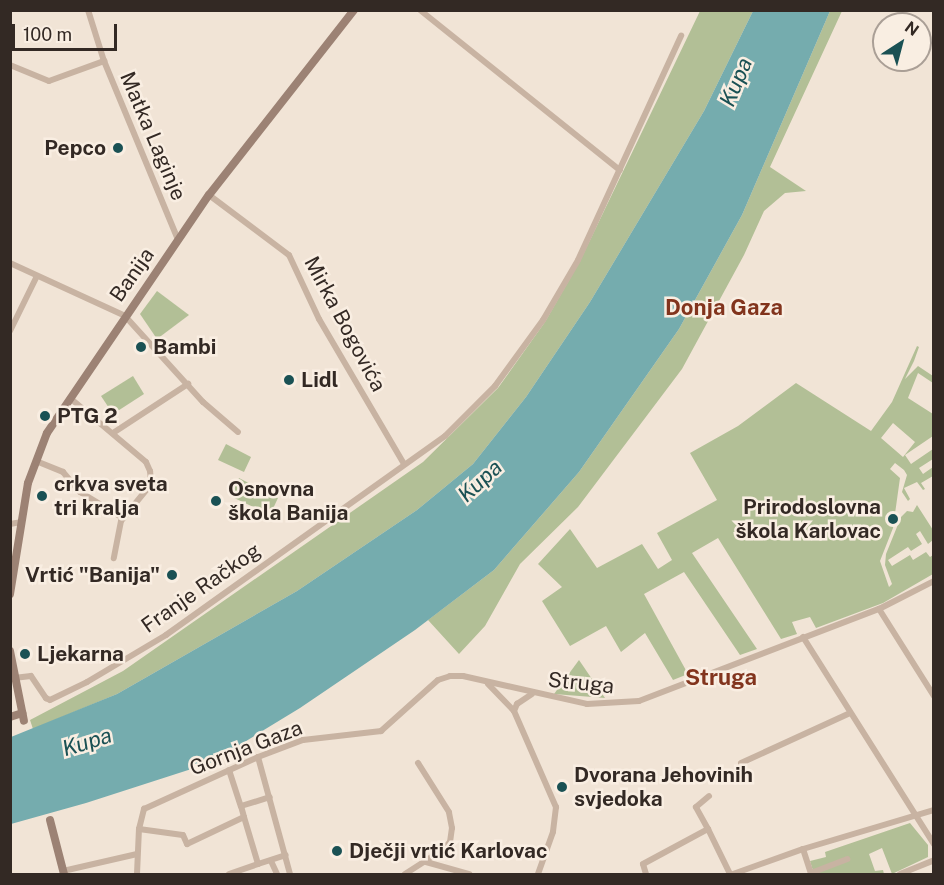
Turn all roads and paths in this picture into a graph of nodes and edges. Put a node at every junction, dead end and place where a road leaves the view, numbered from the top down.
1 (88, 10) edge
2 (354, 10) edge
3 (420, 10) edge
4 (681, 36) dead end
5 (104, 61) junction
6 (11, 64) edge
7 (620, 171) junction
8 (209, 195) junction
9 (178, 240) junction
10 (10, 264) edge
11 (37, 276) junction
12 (125, 316) junction
13 (10, 331) edge
14 (188, 384) junction
15 (70, 398) junction
16 (238, 432) dead end
17 (113, 433) junction
18 (36, 461) junction
19 (404, 464) junction
20 (123, 518) junction
21 (21, 522) junction
22 (10, 524) edge
23 (114, 558) dead end
24 (933, 581) edge
25 (10, 594) edge
26 (879, 609) junction
27 (803, 637) junction
28 (10, 651) edge
29 (14, 678) junction
30 (487, 683) junction
31 (532, 694) junction
32 (933, 696) edge
33 (514, 711) junction
34 (850, 713) junction
35 (10, 717) edge
36 (258, 757) junction
37 (418, 763) dead end
38 (741, 763) dead end
39 (229, 770) junction
40 (710, 796) dead end
41 (270, 797) junction
42 (240, 806) junction
43 (933, 810) edge
44 (244, 817) junction
45 (915, 818) junction
46 (50, 820) dead end
47 (139, 829) junction
48 (708, 829) junction
49 (933, 844) edge
50 (803, 849) junction
51 (137, 854) junction
52 (286, 855) junction
53 (847, 859) dead end
54 (933, 860) edge
55 (271, 861) junction
56 (426, 862) junction
57 (258, 864) junction
58 (64, 873) edge
59 (137, 874) edge
60 (229, 874) edge
61 (277, 874) edge
62 (290, 874) edge
63 (405, 874) edge
64 (469, 874) edge
65 (538, 874) edge
66 (646, 874) edge
67 (731, 874) edge
68 (811, 874) edge
69 (900, 874) edge

1 - 5 street, Matka Laginje
2 - 8 main road, Banija
3 - 7 street
4 - 7 street
5 - 6 street
5 - 9 street, Matka Laginje
7 - 19 street
8 - 9 main road, Banija
8 - 19 street, Mirka Bogovića
9 - 12 main road, Banija
10 - 11 street
11 - 12 street
11 - 13 street
12 - 14 street
12 - 15 main road, Banija
14 - 16 street
14 - 17 street
15 - 17 street
15 - 18 main road, Banija
17 - 20 street
18 - 20 street
18 - 21 main road, Banija
19 - 29 street, Franje Račkog
20 - 23 street
21 - 22 street
21 - 25 main road, Banija
24 - 26 street, Struga
26 - 27 street, Struga
26 - 32 street
27 - 31 street, Struga
27 - 34 street
28 - 29 main road
29 - 35 main road
30 - 31 street, Struga
30 - 33 street
30 - 36 street, Gornja Gaza
31 - 33 street
33 - 65 street
34 - 38 street
34 - 45 street
36 - 39 street, Gornja Gaza
36 - 41 street
37 - 56 street
39 - 42 street
39 - 47 street, Gornja Gaza
40 - 48 street
41 - 42 street
41 - 52 street
42 - 44 street
43 - 45 street
44 - 47 street
44 - 57 street
45 - 49 street
45 - 50 street
46 - 58 main road
47 - 51 street
48 - 66 street
48 - 67 street
50 - 67 street
50 - 68 street
51 - 58 street
51 - 59 street
52 - 55 street
52 - 62 street
53 - 68 street
54 - 69 street
55 - 57 street
55 - 61 street
56 - 63 street
56 - 64 street
57 - 60 street

